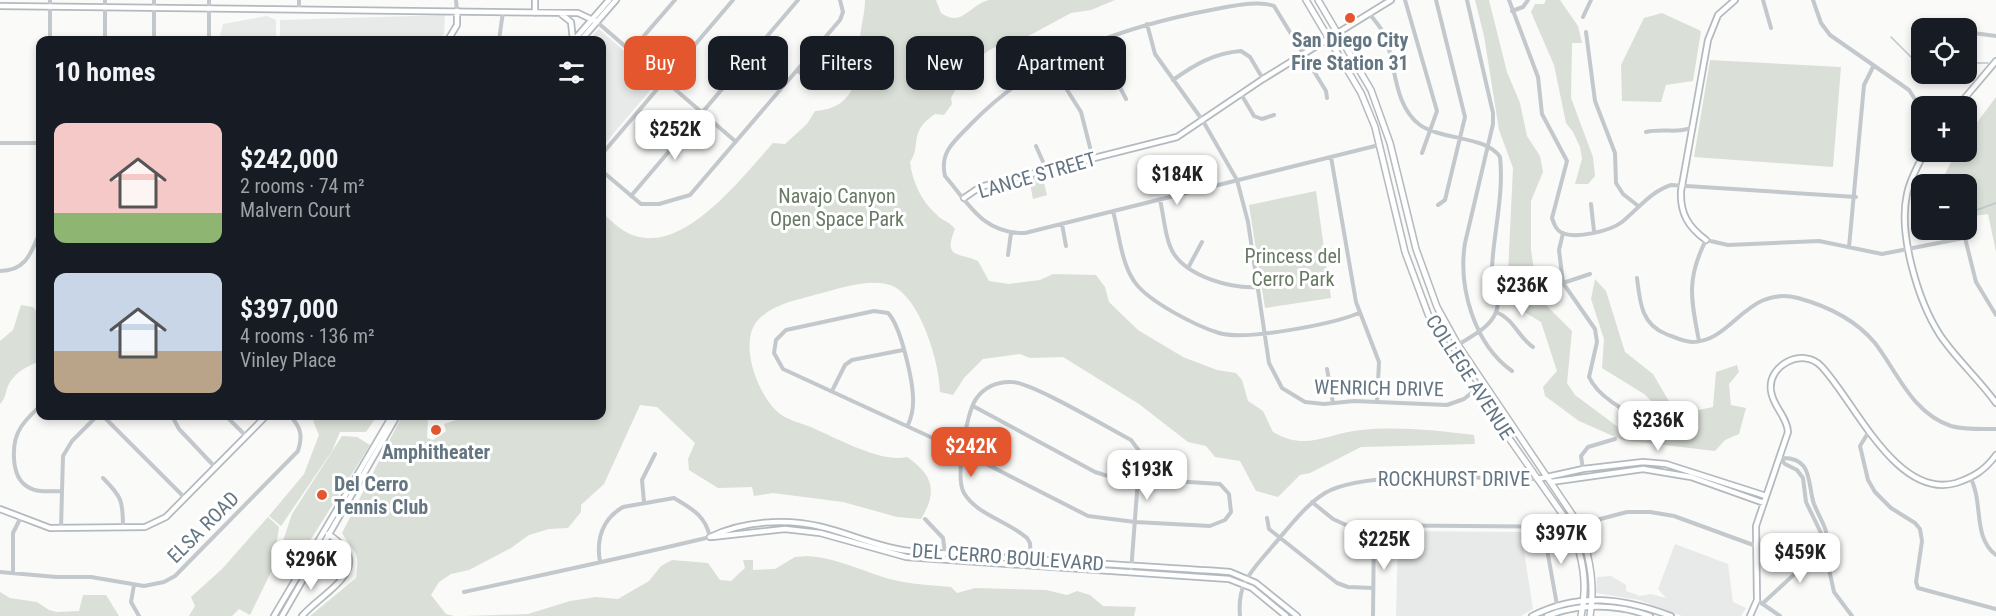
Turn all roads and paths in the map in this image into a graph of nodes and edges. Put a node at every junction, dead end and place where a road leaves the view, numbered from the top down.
1 (50, 0) edge
2 (105, 0) edge
3 (154, 0) edge
4 (209, 0) edge
5 (299, 0) edge
6 (456, 0) edge
7 (535, 0) edge
8 (609, 0) edge
9 (616, 0) edge
10 (675, 0) edge
11 (733, 0) edge
12 (798, 0) edge
13 (840, 0) edge
14 (1306, 0) edge
15 (1318, 0) edge
16 (1391, 0) edge
17 (1405, 0) edge
18 (1436, 0) edge
19 (1467, 0) edge
20 (1509, 0) edge
21 (1528, 0) edge
22 (1591, 0) edge
23 (1735, 0) edge
24 (1763, 0) edge
25 (1813, 0) edge
26 (0, 6) edge
27 (50, 7) junction
28 (105, 7) junction
29 (154, 8) junction
30 (209, 8) junction
31 (298, 9) junction
32 (456, 11) junction
33 (1512, 11) junction
34 (503, 12) junction
35 (535, 13) junction
36 (559, 13) junction
37 (1369, 13) junction
38 (1583, 17) dead end
39 (595, 20) junction
40 (1147, 24) junction
41 (1771, 28) dead end
42 (1338, 32) junction
43 (1586, 32) dead end
44 (1977, 33) edge
45 (50, 36) edge
46 (105, 36) edge
47 (154, 36) edge
48 (209, 36) edge
49 (450, 36) edge
50 (500, 36) edge
51 (573, 36) edge
52 (577, 36) edge
53 (585, 36) edge
54 (644, 36) edge
55 (1111, 36) edge
56 (1996, 36) edge
57 (1330, 37) junction
58 (696, 43) edge
59 (624, 47) edge
60 (1305, 53) junction
61 (1996, 61) edge
62 (1873, 67) junction
63 (797, 70) junction
64 (800, 73) edge
65 (1263, 79) junction
66 (1173, 80) junction
67 (656, 90) edge
68 (675, 90) edge
69 (1010, 90) edge
70 (1067, 90) edge
71 (1121, 90) edge
72 (1241, 94) junction
73 (1913, 96) edge
74 (1966, 96) edge
75 (1327, 98) dead end
76 (1126, 99) dead end
77 (702, 113) junction
78 (1274, 115) dead end
79 (1203, 120) junction
80 (1694, 127) junction
81 (1431, 132) junction
82 (1646, 132) dead end
83 (1460, 139) junction
84 (735, 141) junction
85 (0, 143) edge
86 (36, 144) edge
87 (1381, 145) junction
88 (1036, 146) dead end
89 (1489, 147) junction
90 (606, 149) edge
91 (1422, 153) dead end
92 (1330, 157) junction
93 (1093, 159) junction
94 (1921, 162) edge
95 (1047, 171) junction
96 (606, 174) edge
97 (1237, 180) junction
98 (1683, 184) junction
99 (631, 196) junction
100 (1856, 196) junction
101 (964, 198) junction
102 (1160, 200) junction
103 (1591, 204) dead end
104 (1438, 205) dead end
105 (1637, 206) junction
106 (1113, 211) junction
107 (1062, 224) junction
108 (1594, 231) junction
109 (1011, 233) junction
110 (1563, 233) junction
111 (1706, 240) junction
112 (1955, 240) edge
113 (1965, 240) edge
114 (36, 241) edge
115 (1202, 242) dead end
116 (1066, 246) dead end
117 (1849, 247) junction
118 (1910, 250) junction
119 (1008, 255) dead end
120 (1188, 267) junction
121 (0, 271) edge
122 (1590, 274) dead end
123 (1637, 278) dead end
124 (1563, 283) junction
125 (1258, 287) junction
126 (1496, 312) junction
127 (1359, 313) junction
128 (1996, 315) edge
129 (1480, 331) junction
130 (1264, 332) junction
131 (1699, 341) junction
132 (1458, 345) junction
133 (1533, 347) dead end
134 (903, 350) junction
135 (1327, 369) dead end
136 (1512, 371) dead end
137 (1476, 390) junction
138 (832, 392) junction
139 (1377, 402) junction
140 (1333, 403) junction
141 (1996, 403) edge
142 (972, 406) junction
143 (36, 410) edge
144 (1644, 418) dead end
145 (93, 420) edge
146 (107, 420) edge
147 (174, 420) edge
148 (230, 420) edge
149 (262, 420) edge
150 (293, 420) edge
151 (390, 420) edge
152 (395, 420) edge
153 (908, 425) junction
154 (1996, 429) edge
155 (1868, 433) junction
156 (246, 436) junction
157 (1615, 439) dead end
158 (963, 452) junction
159 (655, 454) dead end
160 (1996, 455) edge
161 (1780, 458) junction
162 (216, 467) junction
163 (1583, 469) junction
164 (1546, 476) junction
165 (1970, 477) junction
166 (103, 478) dead end
167 (1138, 478) junction
168 (1538, 479) junction
169 (1551, 482) junction
170 (61, 491) junction
171 (1766, 496) junction
172 (185, 498) junction
173 (644, 502) junction
174 (1312, 502) junction
175 (1764, 503) junction
176 (0, 509) edge
177 (21, 517) junction
178 (1267, 518) dead end
179 (925, 519) dead end
180 (1135, 522) junction
181 (1374, 525) junction
182 (1578, 526) junction
183 (1543, 527) junction
184 (1570, 527) junction
185 (61, 528) junction
186 (123, 528) junction
187 (324, 531) junction
188 (330, 535) junction
189 (710, 537) junction
190 (1280, 538) junction
191 (1756, 546) junction
192 (1824, 549) junction
193 (946, 553) junction
194 (1996, 555) edge
195 (1031, 559) junction
196 (946, 560) junction
197 (600, 562) junction
198 (1132, 565) junction
199 (0, 572) edge
200 (13, 572) junction
201 (1131, 572) junction
202 (1247, 577) junction
203 (1244, 583) junction
204 (134, 585) junction
205 (1373, 588) junction
206 (464, 592) dead end
207 (1584, 599) junction
208 (1592, 599) junction
209 (1757, 600) junction
210 (1641, 604) junction
211 (1762, 604) junction
212 (1557, 605) junction
213 (1592, 607) junction
214 (1583, 608) junction
215 (1996, 609) edge
216 (1636, 614) edge
217 (139, 616) edge
218 (274, 616) edge
219 (282, 616) edge
220 (302, 616) edge
221 (1240, 616) edge
222 (1286, 616) edge
223 (1297, 616) edge
224 (1373, 616) edge
225 (1532, 616) edge
226 (1547, 616) edge
227 (1581, 616) edge
228 (1590, 616) edge
229 (1650, 616) edge
230 (1671, 616) edge
231 (1750, 616) edge
232 (1780, 616) edge
233 (1852, 616) edge

1 - 27 street
2 - 28 street
3 - 29 street
4 - 30 street
5 - 31 street
6 - 32 street
7 - 35 street
8 - 39 street
9 - 39 street
10 - 54 street
11 - 58 street
12 - 77 street
13 - 63 street
14 - 57 main road, COLLEGE AVENUE
15 - 42 main road, COLLEGE AVENUE
16 - 37 street, LANCE STREET
17 - 81 street
18 - 83 street
19 - 89 street
20 - 33 street
21 - 33 street
22 - 38 street
23 - 80 street
24 - 41 street
25 - 62 street
26 - 27 street
27 - 28 street
27 - 45 street
28 - 29 street
28 - 46 street
29 - 30 street
29 - 47 street
30 - 31 street
30 - 48 street
31 - 32 street
32 - 34 street
32 - 49 street
33 - 110 street
34 - 35 street
34 - 50 street
35 - 36 street
36 - 39 street
36 - 51 street
37 - 42 street, LANCE STREET
37 - 81 street
39 - 52 street
39 - 53 street
39 - 59 street
40 - 55 street
40 - 60 street
40 - 66 street, WENRICH DRIVE
42 - 57 street, LANCE STREET
42 - 132 main road, COLLEGE AVENUE
43 - 105 street
44 - 56 street
57 - 60 street, LANCE STREET
57 - 87 main road, COLLEGE AVENUE
60 - 65 street, LANCE STREET
60 - 75 street
61 - 74 street
62 - 73 street
62 - 100 street
63 - 64 street
63 - 84 street
65 - 66 street
65 - 72 street, LANCE STREET
66 - 79 street, WENRICH DRIVE
67 - 90 street
68 - 77 street
69 - 101 street
70 - 93 street
71 - 76 street
72 - 78 street
72 - 79 street, LANCE STREET
77 - 84 street
77 - 99 street
79 - 93 street, LANCE STREET
79 - 97 street, WENRICH DRIVE
80 - 82 street
80 - 98 street
81 - 83 street
81 - 91 street
83 - 89 street
83 - 104 street
84 - 99 street
85 - 86 street
87 - 92 street
87 - 137 main road, COLLEGE AVENUE
88 - 95 street
89 - 126 street
89 - 129 street
92 - 97 street
92 - 127 street
93 - 95 street, LANCE STREET
94 - 118 street
95 - 101 street, LANCE STREET
96 - 99 street
97 - 102 street
97 - 125 street, WENRICH DRIVE
98 - 100 street
98 - 105 street
98 - 111 street
100 - 117 street
101 - 109 street
102 - 106 street
102 - 120 street
103 - 108 street
105 - 108 street
106 - 107 street
106 - 130 street
107 - 109 street
107 - 116 street
108 - 110 street
109 - 119 street
110 - 124 street
111 - 117 street
111 - 131 street
112 - 118 street
113 - 128 street
114 - 121 street
115 - 120 street
117 - 118 street
118 - 141 street
120 - 125 street
122 - 124 street
123 - 131 street
124 - 144 street
125 - 130 street, WENRICH DRIVE
126 - 129 street
126 - 133 street
127 - 130 street
127 - 139 street
129 - 132 street
129 - 136 street
130 - 140 street, WENRICH DRIVE
131 - 154 street
132 - 164 main road, COLLEGE AVENUE
134 - 138 street
134 - 138 street
134 - 153 street
135 - 140 street
137 - 139 street, WENRICH DRIVE
137 - 168 main road, COLLEGE AVENUE
138 - 153 street
139 - 140 street, WENRICH DRIVE
142 - 158 street
142 - 167 street
142 - 167 street
143 - 170 street
145 - 170 street
146 - 172 street
147 - 162 street
148 - 156 street
149 - 156 street
150 - 204 street, ELSA ROAD
151 - 187 street
152 - 188 street
153 - 158 street
155 - 161 street
155 - 165 street
155 - 215 street
156 - 162 street
157 - 163 street
158 - 180 street
158 - 195 street
159 - 173 street
160 - 165 street
161 - 171 street
161 - 192 street
162 - 172 street
163 - 164 street, ROCKHURST DRIVE
163 - 171 street, ROCKHURST DRIVE
164 - 168 street, ROCKHURST DRIVE
164 - 169 main road, COLLEGE AVENUE
165 - 194 street
166 - 186 street
167 - 180 street
167 - 180 street
168 - 174 street, ROCKHURST DRIVE
168 - 184 main road, COLLEGE AVENUE
169 - 175 street, ROCKHURST DRIVE
169 - 182 main road, COLLEGE AVENUE
170 - 185 street
171 - 175 street
172 - 186 street
173 - 189 street
173 - 197 street
174 - 181 street
174 - 190 street, ROCKHURST DRIVE
175 - 191 street
176 - 177 street
177 - 185 street
177 - 200 street
178 - 190 street
179 - 193 street
180 - 198 street
181 - 183 street
181 - 205 street
182 - 184 street
182 - 191 street
182 - 208 main road, COLLEGE AVENUE
183 - 184 street
183 - 212 street
184 - 207 main road, COLLEGE AVENUE
185 - 186 street
187 - 188 street
187 - 218 street
188 - 219 street
188 - 220 street
189 - 193 street, DEL CERRO BOULEVARD
189 - 196 street, DEL CERRO BOULEVARD
189 - 197 street, DEL CERRO BOULEVARD
190 - 202 street, ROCKHURST DRIVE
190 - 205 street
191 - 209 street
192 - 211 street
192 - 233 street
193 - 195 street, DEL CERRO BOULEVARD
193 - 196 street
195 - 198 street, DEL CERRO BOULEVARD
196 - 201 street, DEL CERRO BOULEVARD
197 - 206 street, DEL CERRO BOULEVARD
198 - 201 street
198 - 202 street, DEL CERRO BOULEVARD
199 - 200 street, ELSA ROAD
200 - 204 street, ELSA ROAD
201 - 203 street, DEL CERRO BOULEVARD
202 - 203 street, ROCKHURST DRIVE
202 - 223 street, DEL CERRO BOULEVARD
203 - 221 street, ROCKHURST DRIVE
203 - 222 street, DEL CERRO BOULEVARD
204 - 217 street
205 - 224 street
207 - 208 street
207 - 212 street
207 - 214 main road, COLLEGE AVENUE
208 - 210 street
208 - 213 main road, COLLEGE AVENUE
209 - 211 street
209 - 231 street
210 - 216 street
210 - 230 street
211 - 232 street
212 - 225 street
213 - 214 street
213 - 216 street
213 - 228 main road, COLLEGE AVENUE
214 - 226 street
214 - 227 main road, COLLEGE AVENUE
216 - 229 street

